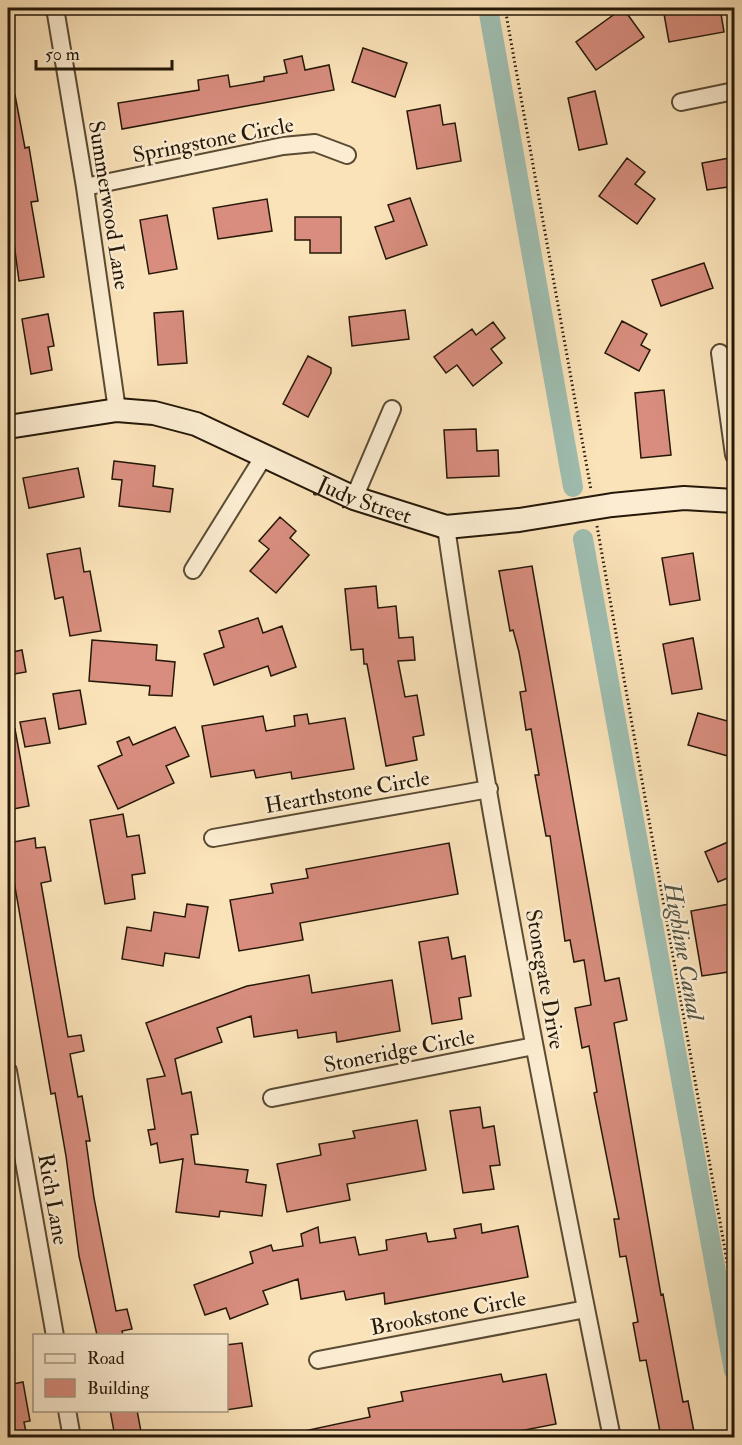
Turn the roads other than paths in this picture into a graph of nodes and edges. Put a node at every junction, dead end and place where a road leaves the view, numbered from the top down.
1 (55, 8) edge
2 (735, 91) edge
3 (681, 102) dead end
4 (347, 155) dead end
5 (85, 187) junction
6 (720, 353) dead end
7 (392, 409) dead end
8 (117, 410) junction
9 (8, 427) edge
10 (735, 455) edge
11 (264, 456) junction
12 (354, 498) junction
13 (735, 501) edge
14 (446, 527) junction
15 (193, 570) dead end
16 (489, 789) junction
17 (213, 838) dead end
18 (534, 1046) junction
19 (8, 1071) edge
20 (272, 1098) dead end
21 (586, 1309) junction
22 (55, 1334) edge
23 (318, 1360) dead end
24 (67, 1412) edge
25 (72, 1437) edge
26 (612, 1437) edge

1 - 5 street, Summerwood Lane
2 - 3 street
4 - 5 street, Springstone Circle
5 - 8 street, Summerwood Lane
6 - 10 street
7 - 12 street
8 - 9 street, Judy Street
8 - 11 street, Judy Street
11 - 12 street, Judy Street
11 - 15 street
12 - 14 street, Judy Street
13 - 14 street, Judy Street
14 - 16 street, Stonegate Drive
16 - 17 street, Hearthstone Circle
16 - 18 street, Stonegate Drive
18 - 20 street, Stoneridge Circle
18 - 21 street, Stonegate Drive
19 - 22 street, Rich Lane
21 - 23 street, Brookstone Circle
21 - 26 street, Stonegate Drive
24 - 25 street

